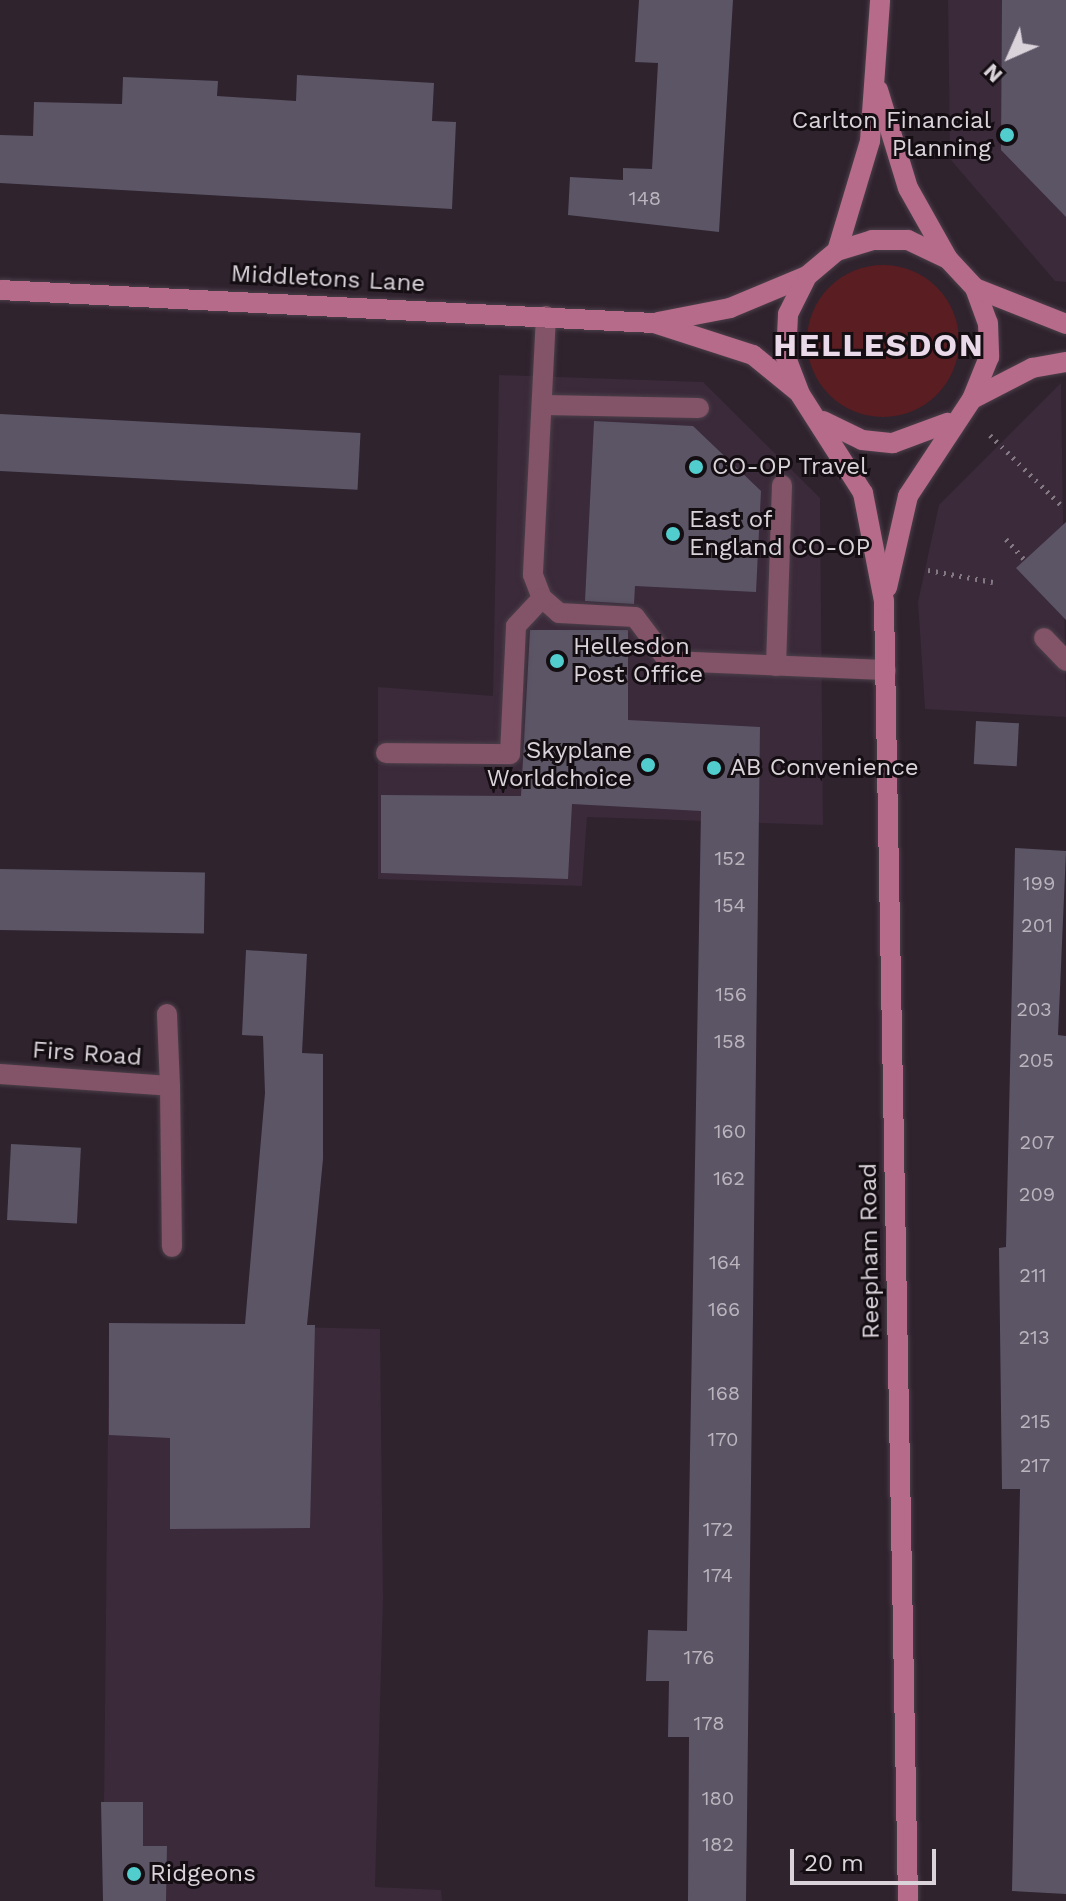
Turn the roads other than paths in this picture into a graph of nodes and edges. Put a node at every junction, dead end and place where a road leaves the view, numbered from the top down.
1 (880, 0) edge
2 (878, 90) junction
3 (837, 251) junction
4 (948, 259) junction
5 (807, 276) junction
6 (975, 288) junction
7 (0, 290) edge
8 (546, 316) junction
9 (654, 323) junction
10 (1066, 324) edge
11 (1066, 362) edge
12 (800, 394) junction
13 (542, 405) junction
14 (699, 408) dead end
15 (963, 409) junction
16 (823, 421) junction
17 (782, 485) dead end
18 (542, 598) junction
19 (884, 601) junction
20 (1044, 638) dead end
21 (1066, 661) edge
22 (776, 666) junction
23 (886, 670) junction
24 (386, 753) dead end
25 (167, 1014) dead end
26 (0, 1074) edge
27 (170, 1086) junction
28 (172, 1247) dead end
29 (908, 1901) edge

1 - 2 street, Reepham Road
2 - 3 street, Reepham Road
2 - 4 street, Reepham Road
3 - 4 street, Reepham Road
3 - 5 street, Reepham Road
4 - 6 street, Reepham Road
5 - 9 street, Middletons Lane
5 - 12 street, Reepham Road
6 - 10 street
6 - 15 street, Reepham Road
7 - 8 street, Middletons Lane
8 - 9 street, Middletons Lane
8 - 13 street
9 - 12 street, Middletons Lane
11 - 15 street
12 - 16 street, Reepham Road
13 - 14 street
13 - 18 street
15 - 16 street, Reepham Road
15 - 19 street, Reepham Road
16 - 19 street, Reepham Road
17 - 22 street
18 - 22 street
18 - 24 street
19 - 23 street, Reepham Road
20 - 21 street
22 - 23 street
23 - 29 street, Reepham Road
25 - 27 street, Firs Road
26 - 27 street, Firs Road
27 - 28 street, Firs Road

